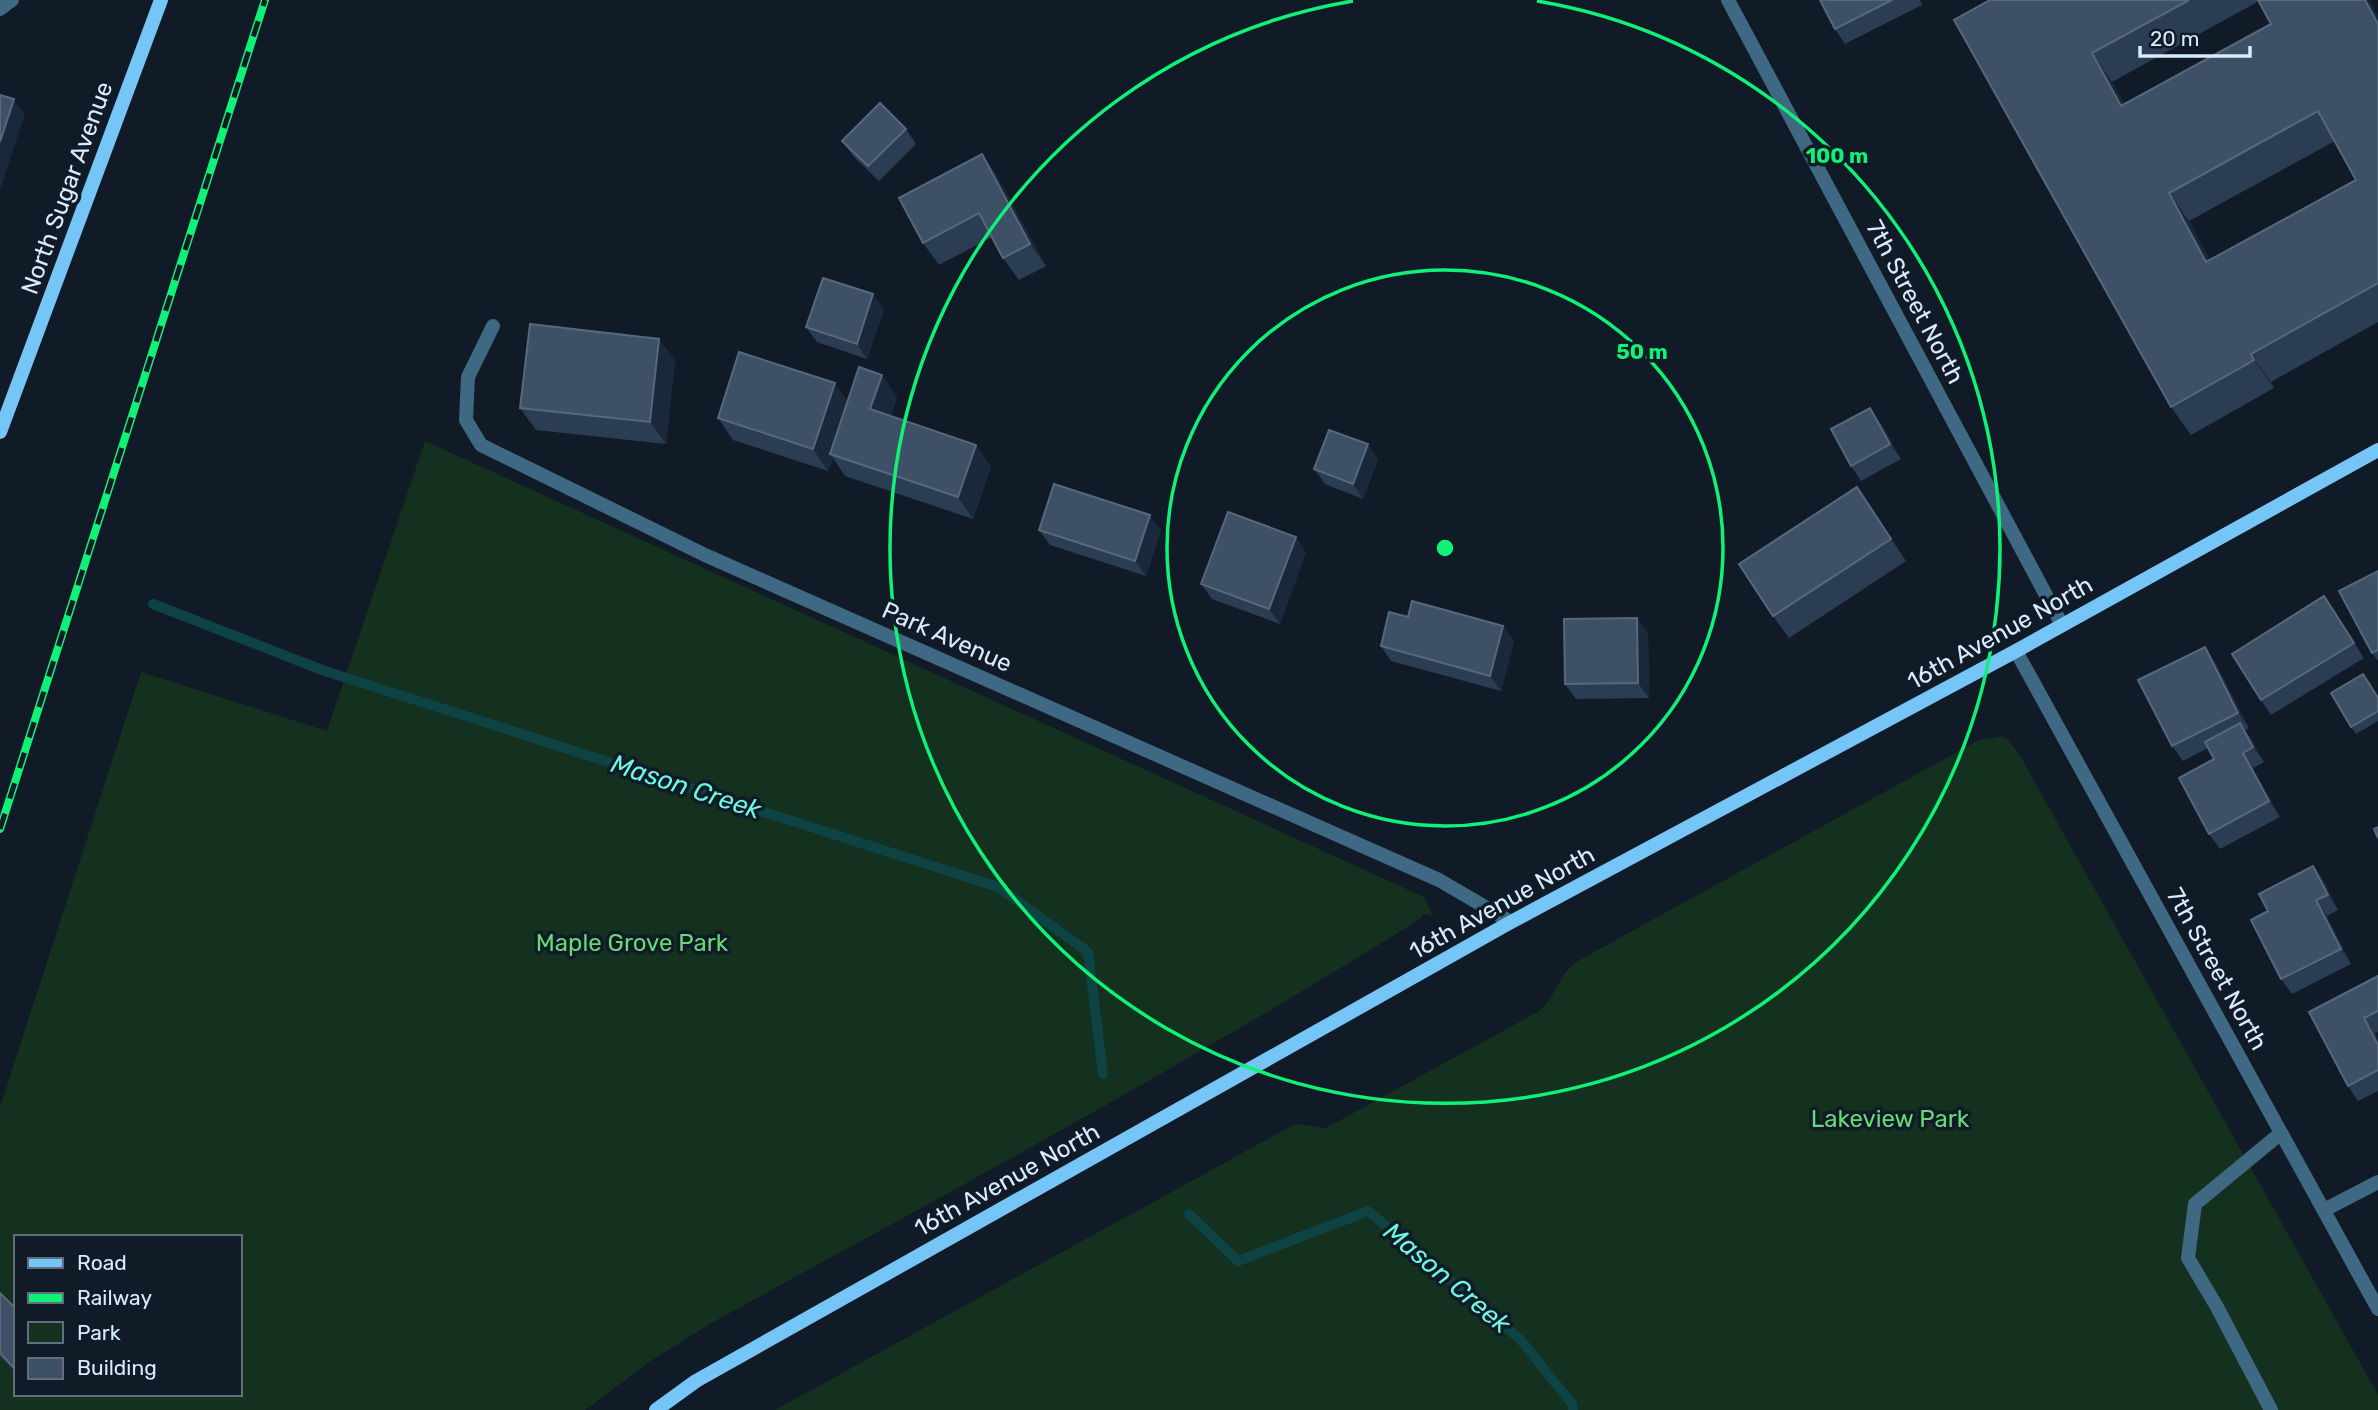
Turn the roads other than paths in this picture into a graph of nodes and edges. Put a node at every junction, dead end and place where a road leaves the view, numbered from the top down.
1 (12, 0) edge
2 (161, 0) edge
3 (1728, 0) edge
4 (0, 9) edge
5 (493, 326) dead end
6 (0, 432) edge
7 (2378, 450) edge
8 (2062, 625) junction
9 (2016, 651) junction
10 (1511, 922) junction
11 (2281, 1133) junction
12 (2378, 1182) edge
13 (2324, 1210) junction
14 (2378, 1309) edge
15 (656, 1410) edge
16 (2272, 1410) edge

1 - 4 street
2 - 6 main road, North Sugar Avenue
3 - 8 street, 7th Street North
5 - 10 street, Park Avenue
7 - 8 main road, 16th Avenue North
8 - 9 main road, 16th Avenue North
9 - 10 main road, 16th Avenue North
9 - 11 street, 7th Street North
10 - 15 main road, 16th Avenue North
11 - 13 street, 7th Street North
11 - 16 street
12 - 13 street
13 - 14 street, 7th Street North

